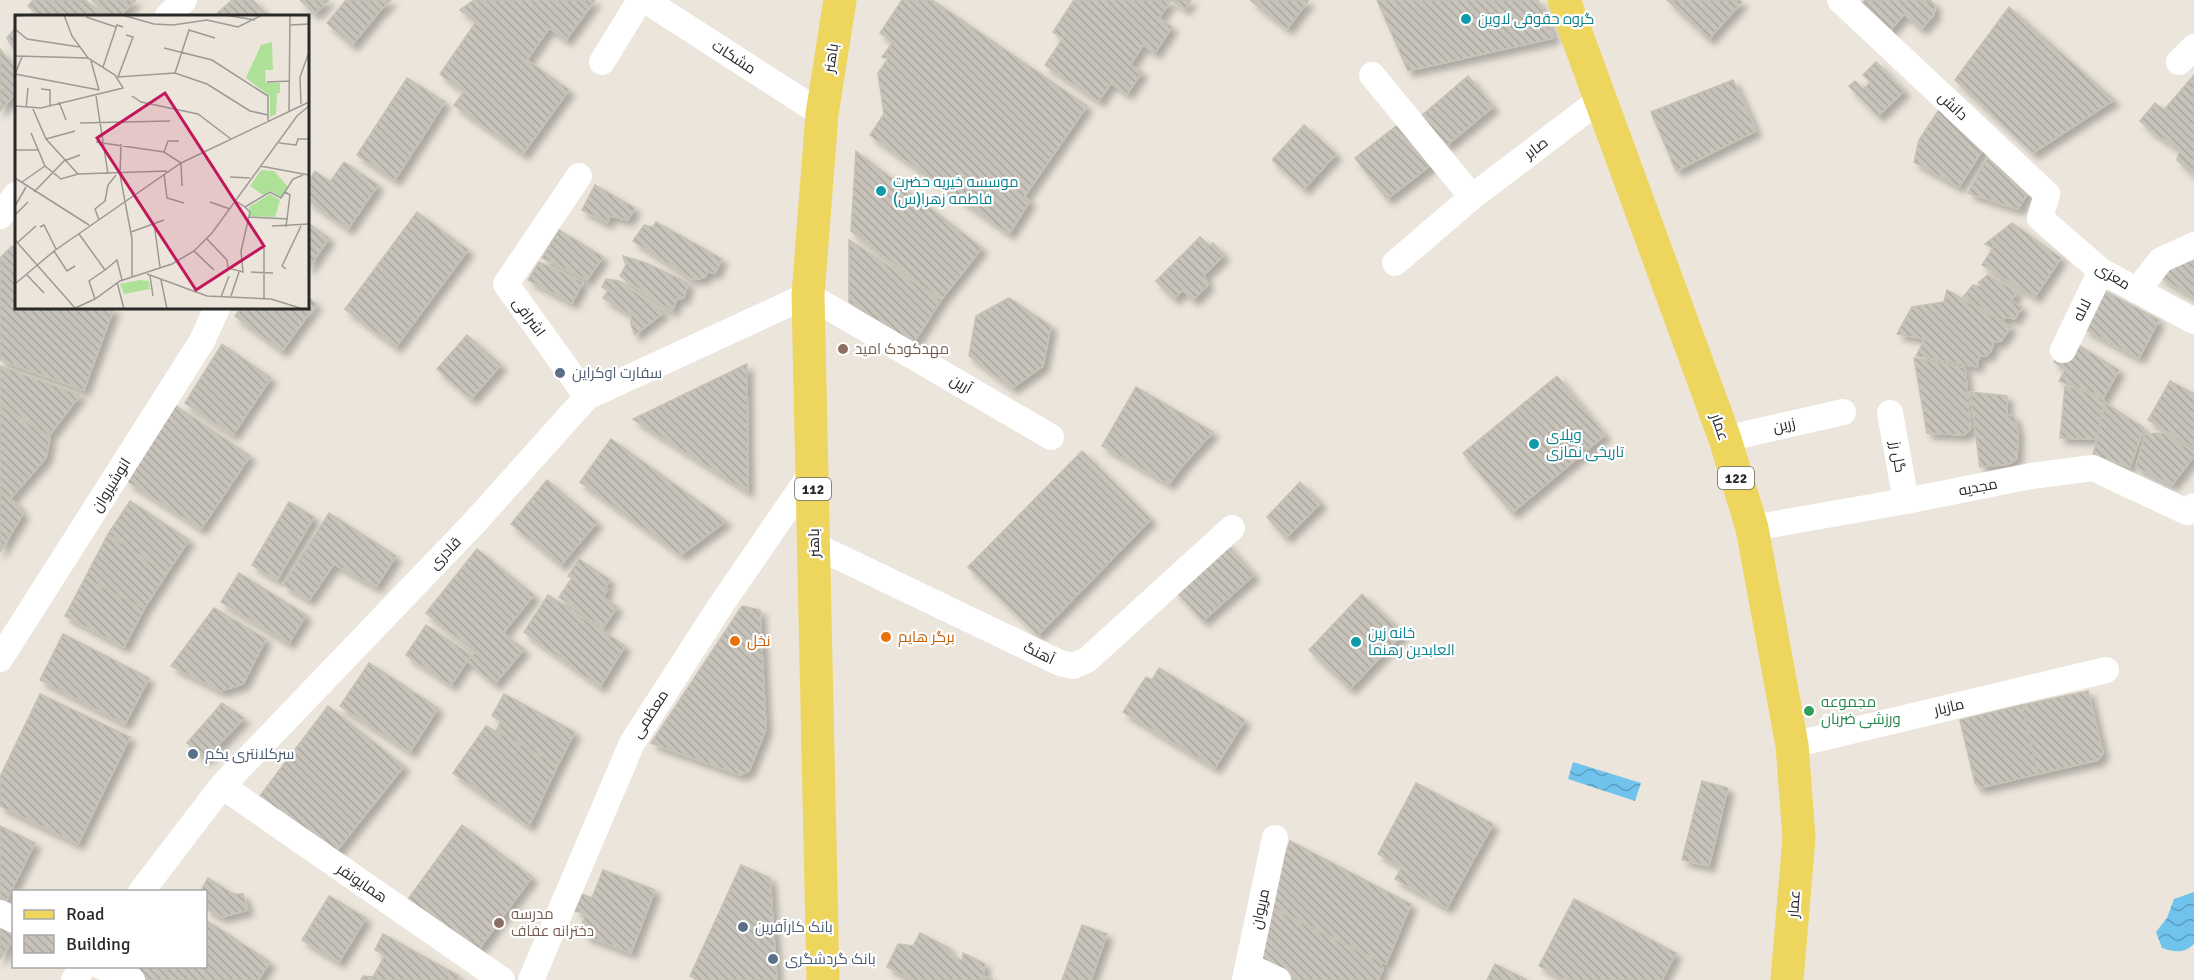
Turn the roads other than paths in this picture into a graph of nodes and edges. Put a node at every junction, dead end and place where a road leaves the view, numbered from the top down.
1 (184, 0) edge
2 (640, 0) edge
3 (645, 0) edge
4 (840, 0) edge
5 (1564, 0) edge
6 (1840, 0) edge
7 (169, 15) edge
8 (602, 62) dead end
9 (1371, 75) dead end
10 (1601, 99) junction
11 (822, 114) junction
12 (579, 176) dead end
13 (15, 196) edge
14 (1472, 197) junction
15 (0, 216) edge
16 (2040, 218) joint
17 (2194, 245) edge
18 (1395, 263) dead end
19 (2101, 271) junction
20 (2137, 291) junction
21 (808, 295) junction
22 (217, 309) edge
23 (2194, 321) edge
24 (2063, 350) dead end
25 (587, 397) junction
26 (1843, 412) dead end
27 (1890, 413) dead end
28 (1052, 436) dead end
29 (1725, 439) junction
30 (813, 471) junction
31 (1906, 501) junction
32 (2194, 506) edge
33 (1232, 528) dead end
34 (1752, 528) junction
35 (814, 545) junction
36 (0, 659) edge
37 (2106, 670) dead end
38 (1792, 745) junction
39 (222, 786) junction
40 (1275, 838) dead end
41 (142, 890) edge
42 (105, 968) edge
43 (1247, 973) edge
44 (132, 980) edge
45 (502, 980) edge
46 (531, 980) edge
47 (823, 980) edge
48 (1278, 980) edge
49 (1787, 980) edge

1 - 7 street
2 - 8 street
3 - 11 street, مشکات
4 - 11 main road, باهنر / 112
5 - 10 main road, عمار / 122
6 - 16 street, دانش
9 - 14 street
10 - 14 street, صابر
10 - 29 main road, عمار / 122
11 - 21 main road, باهنر / 112
12 - 25 street, اشرافی
13 - 15 street
14 - 18 street, صابر
16 - 19 street, معزی
17 - 20 street
19 - 20 street, معزی
19 - 24 street, لاله
20 - 23 street, معزی
21 - 25 street, قادری
21 - 28 street, آرین
21 - 30 main road, باهنر / 112
22 - 36 street, انوشیروان
25 - 39 street, قادری
26 - 29 street, زرین
27 - 31 street, گل رز
29 - 34 main road, عمار / 122
30 - 35 main road, باهنر / 112
30 - 46 street, معظمی
31 - 32 street, مجدیه
31 - 34 street, مجدیه
33 - 35 street, آهنگ
34 - 38 main road, عمار / 122
35 - 47 main road, باهنر / 112
37 - 38 street, مازیار
38 - 49 main road, عمار / 122
39 - 41 street, قادری
39 - 45 street, همایونفر
40 - 43 street, مریوان
42 - 44 street
43 - 48 street

